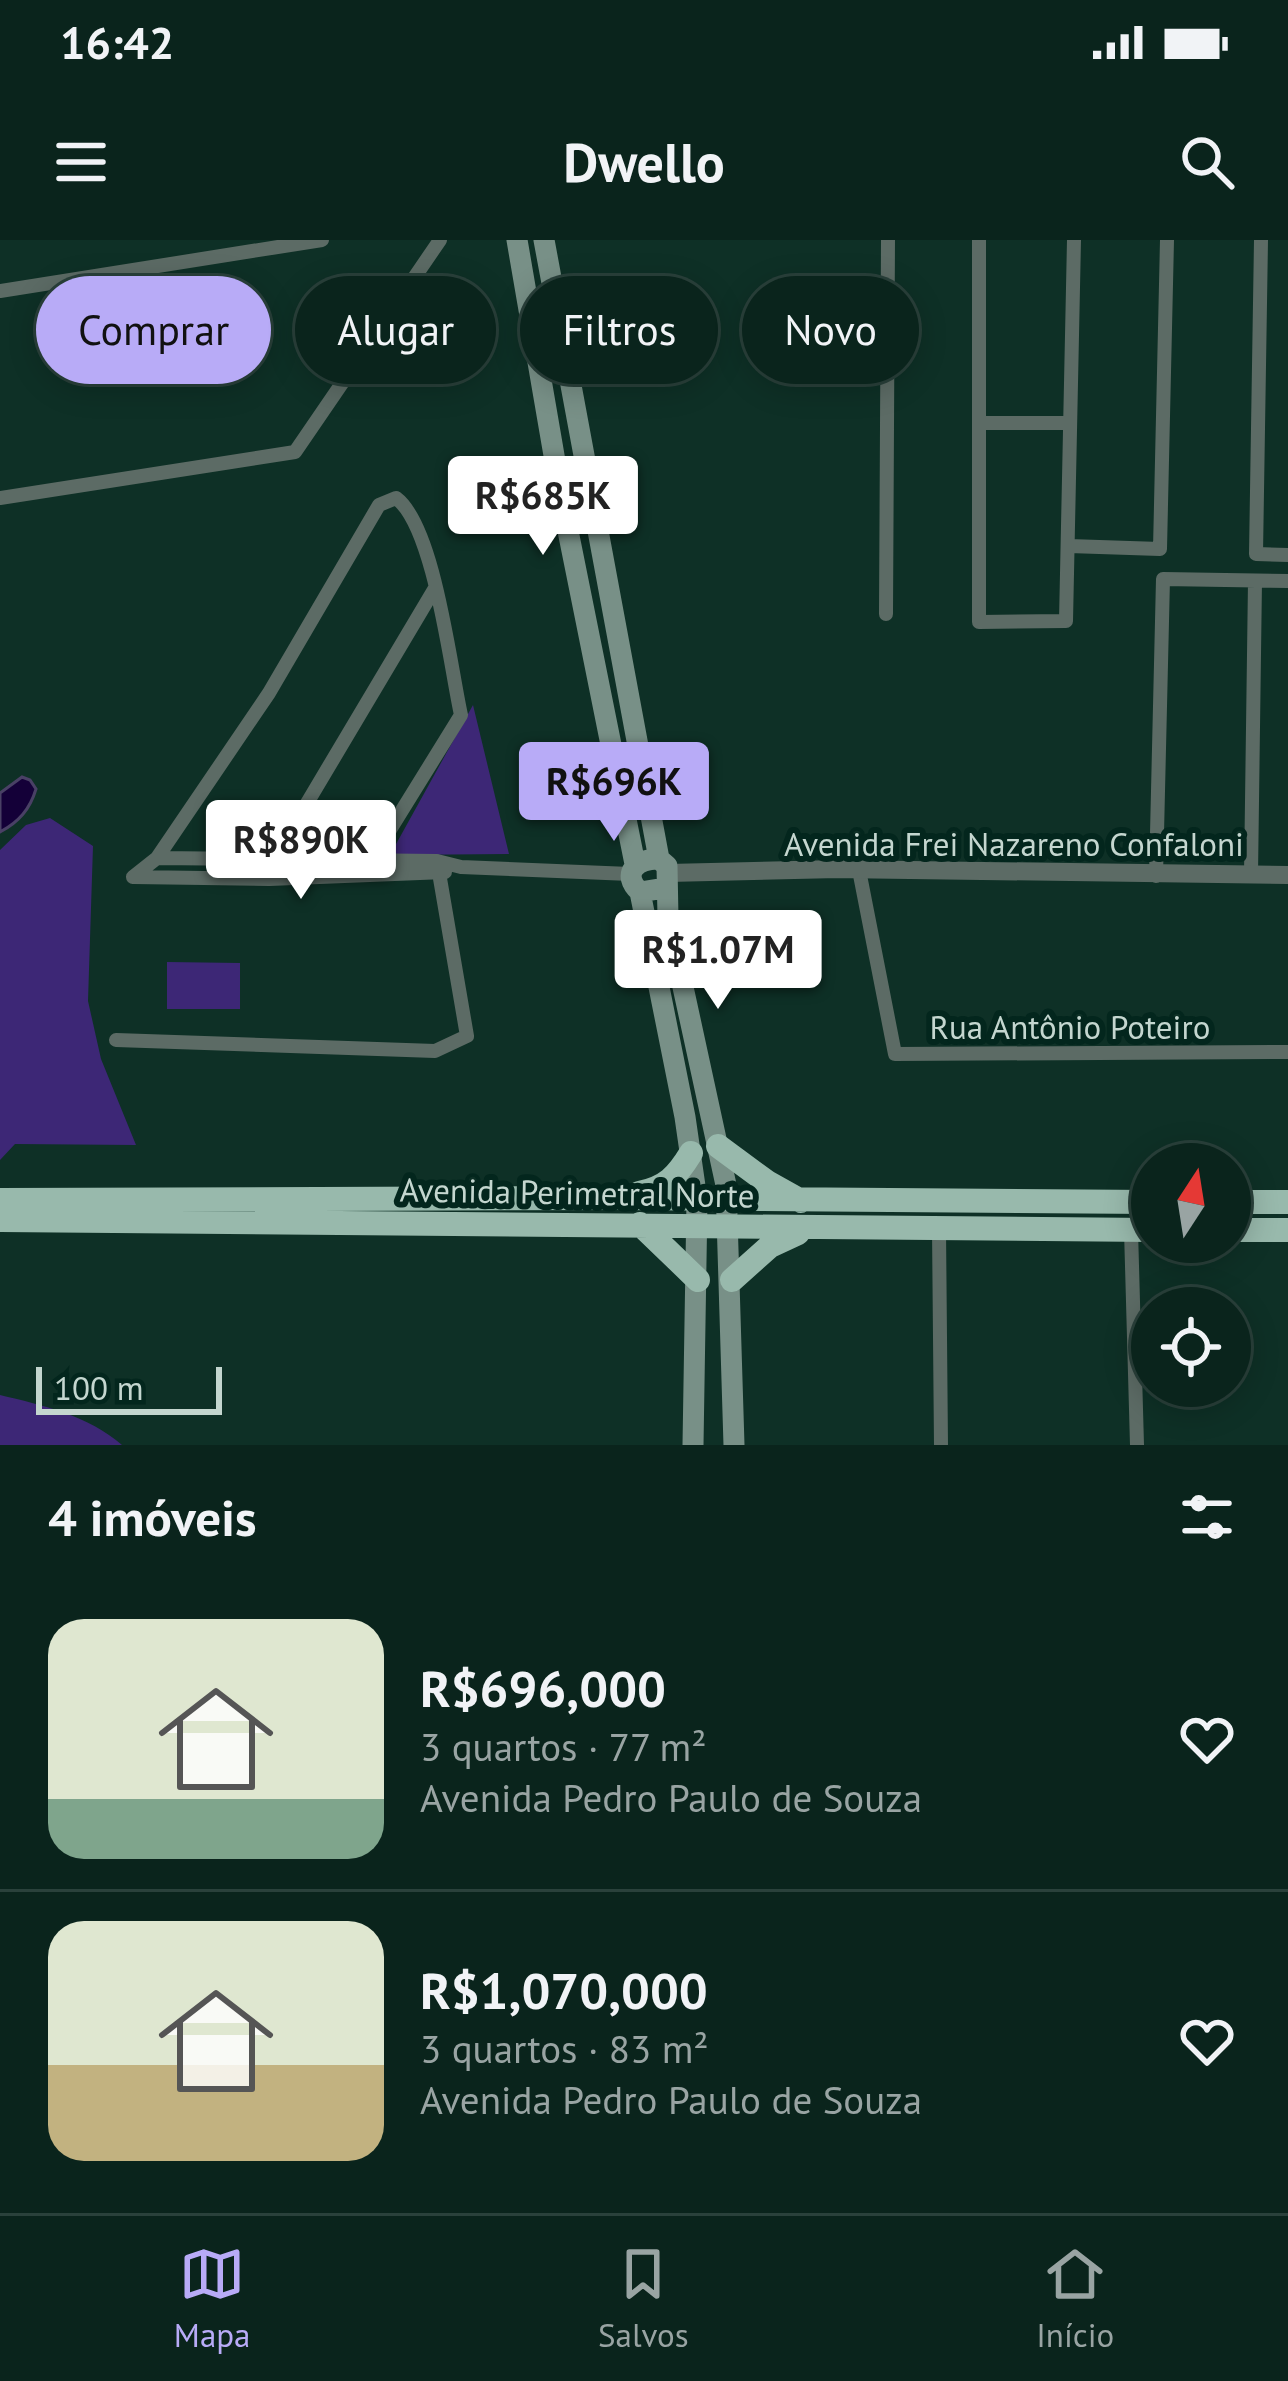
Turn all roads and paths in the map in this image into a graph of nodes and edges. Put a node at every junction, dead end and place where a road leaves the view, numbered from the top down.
1 (322, 240) edge
2 (440, 240) edge
3 (517, 240) edge
4 (544, 240) edge
5 (888, 240) edge
6 (980, 240) edge
7 (1074, 240) edge
8 (1167, 240) edge
9 (1261, 240) edge
10 (0, 291) edge
11 (1069, 422) junction
12 (979, 423) junction
13 (561, 496) junction
14 (0, 498) edge
15 (600, 539) junction
16 (1069, 546) junction
17 (1160, 549) junction
18 (1288, 555) edge
19 (1162, 579) junction
20 (577, 580) junction
21 (1255, 581) junction
22 (1288, 581) edge
23 (435, 589) junction
24 (610, 598) junction
25 (886, 614) dead end
26 (157, 858) junction
27 (371, 859) junction
28 (272, 862) junction
29 (437, 867) junction
30 (859, 870) junction
31 (664, 873) junction
32 (362, 875) junction
33 (1156, 875) junction
34 (1251, 875) junction
35 (1288, 875) edge
36 (635, 877) junction
37 (116, 1040) dead end
38 (1288, 1052) edge
39 (718, 1146) junction
40 (691, 1153) junction
41 (614, 1198) junction
42 (0, 1200) edge
43 (803, 1202) junction
44 (1131, 1202) edge
45 (1251, 1202) edge
46 (1288, 1202) edge
47 (698, 1213) junction
48 (729, 1214) junction
49 (0, 1220) edge
50 (640, 1224) junction
51 (804, 1229) junction
52 (939, 1229) junction
53 (1131, 1230) edge
54 (1251, 1230) edge
55 (1288, 1230) edge
56 (1141, 1263) edge
57 (698, 1280) junction
58 (732, 1280) junction
59 (695, 1390) junction
60 (735, 1419) junction
61 (694, 1445) edge
62 (734, 1445) edge
63 (940, 1445) edge
64 (1137, 1445) edge

1 - 10 street
2 - 14 street
3 - 13 main road
4 - 15 main road
5 - 25 street
6 - 12 street
7 - 11 street
8 - 17 street
9 - 18 street
11 - 12 street
11 - 16 street
12 - 16 street
13 - 15 main road
13 - 20 main road
15 - 24 main road
16 - 17 street
17 - 19 street
19 - 21 street
19 - 33 street
20 - 24 main road
20 - 36 main road
21 - 22 street
21 - 34 street
23 - 26 street
23 - 27 street
23 - 28 street
24 - 31 main road
26 - 28 street
26 - 32 street
27 - 28 street
27 - 29 street
27 - 32 street
29 - 32 street
29 - 36 street
29 - 37 street
30 - 31 street, Avenida Frei Nazareno Confaloni
30 - 33 street, Avenida Frei Nazareno Confaloni
30 - 38 street, Rua Antônio Poteiro
31 - 36 main road
31 - 36 main road
31 - 39 main road
33 - 34 street, Avenida Frei Nazareno Confaloni
34 - 35 street, Avenida Frei Nazareno Confaloni
36 - 40 main road
39 - 43 highway
39 - 48 main road
40 - 41 highway
40 - 47 main road
41 - 42 highway, Avenida Perimetral Norte
41 - 47 highway, Avenida Perimetral Norte
43 - 44 highway, Avenida Perimetral Norte
43 - 48 highway, Avenida Perimetral Norte
45 - 46 highway
47 - 48 highway, Avenida Perimetral Norte
47 - 50 highway, Avenida Perimetral Norte
47 - 57 main road
48 - 51 highway, Avenida Perimetral Norte
48 - 58 main road
49 - 50 highway, Avenida Perimetral Norte
50 - 57 highway
51 - 52 highway, Avenida Perimetral Norte
51 - 58 highway
52 - 53 highway, Avenida Perimetral Norte
52 - 63 street
54 - 55 highway
56 - 64 street
57 - 59 main road
58 - 60 main road
59 - 60 main road
59 - 61 main road
60 - 62 main road

